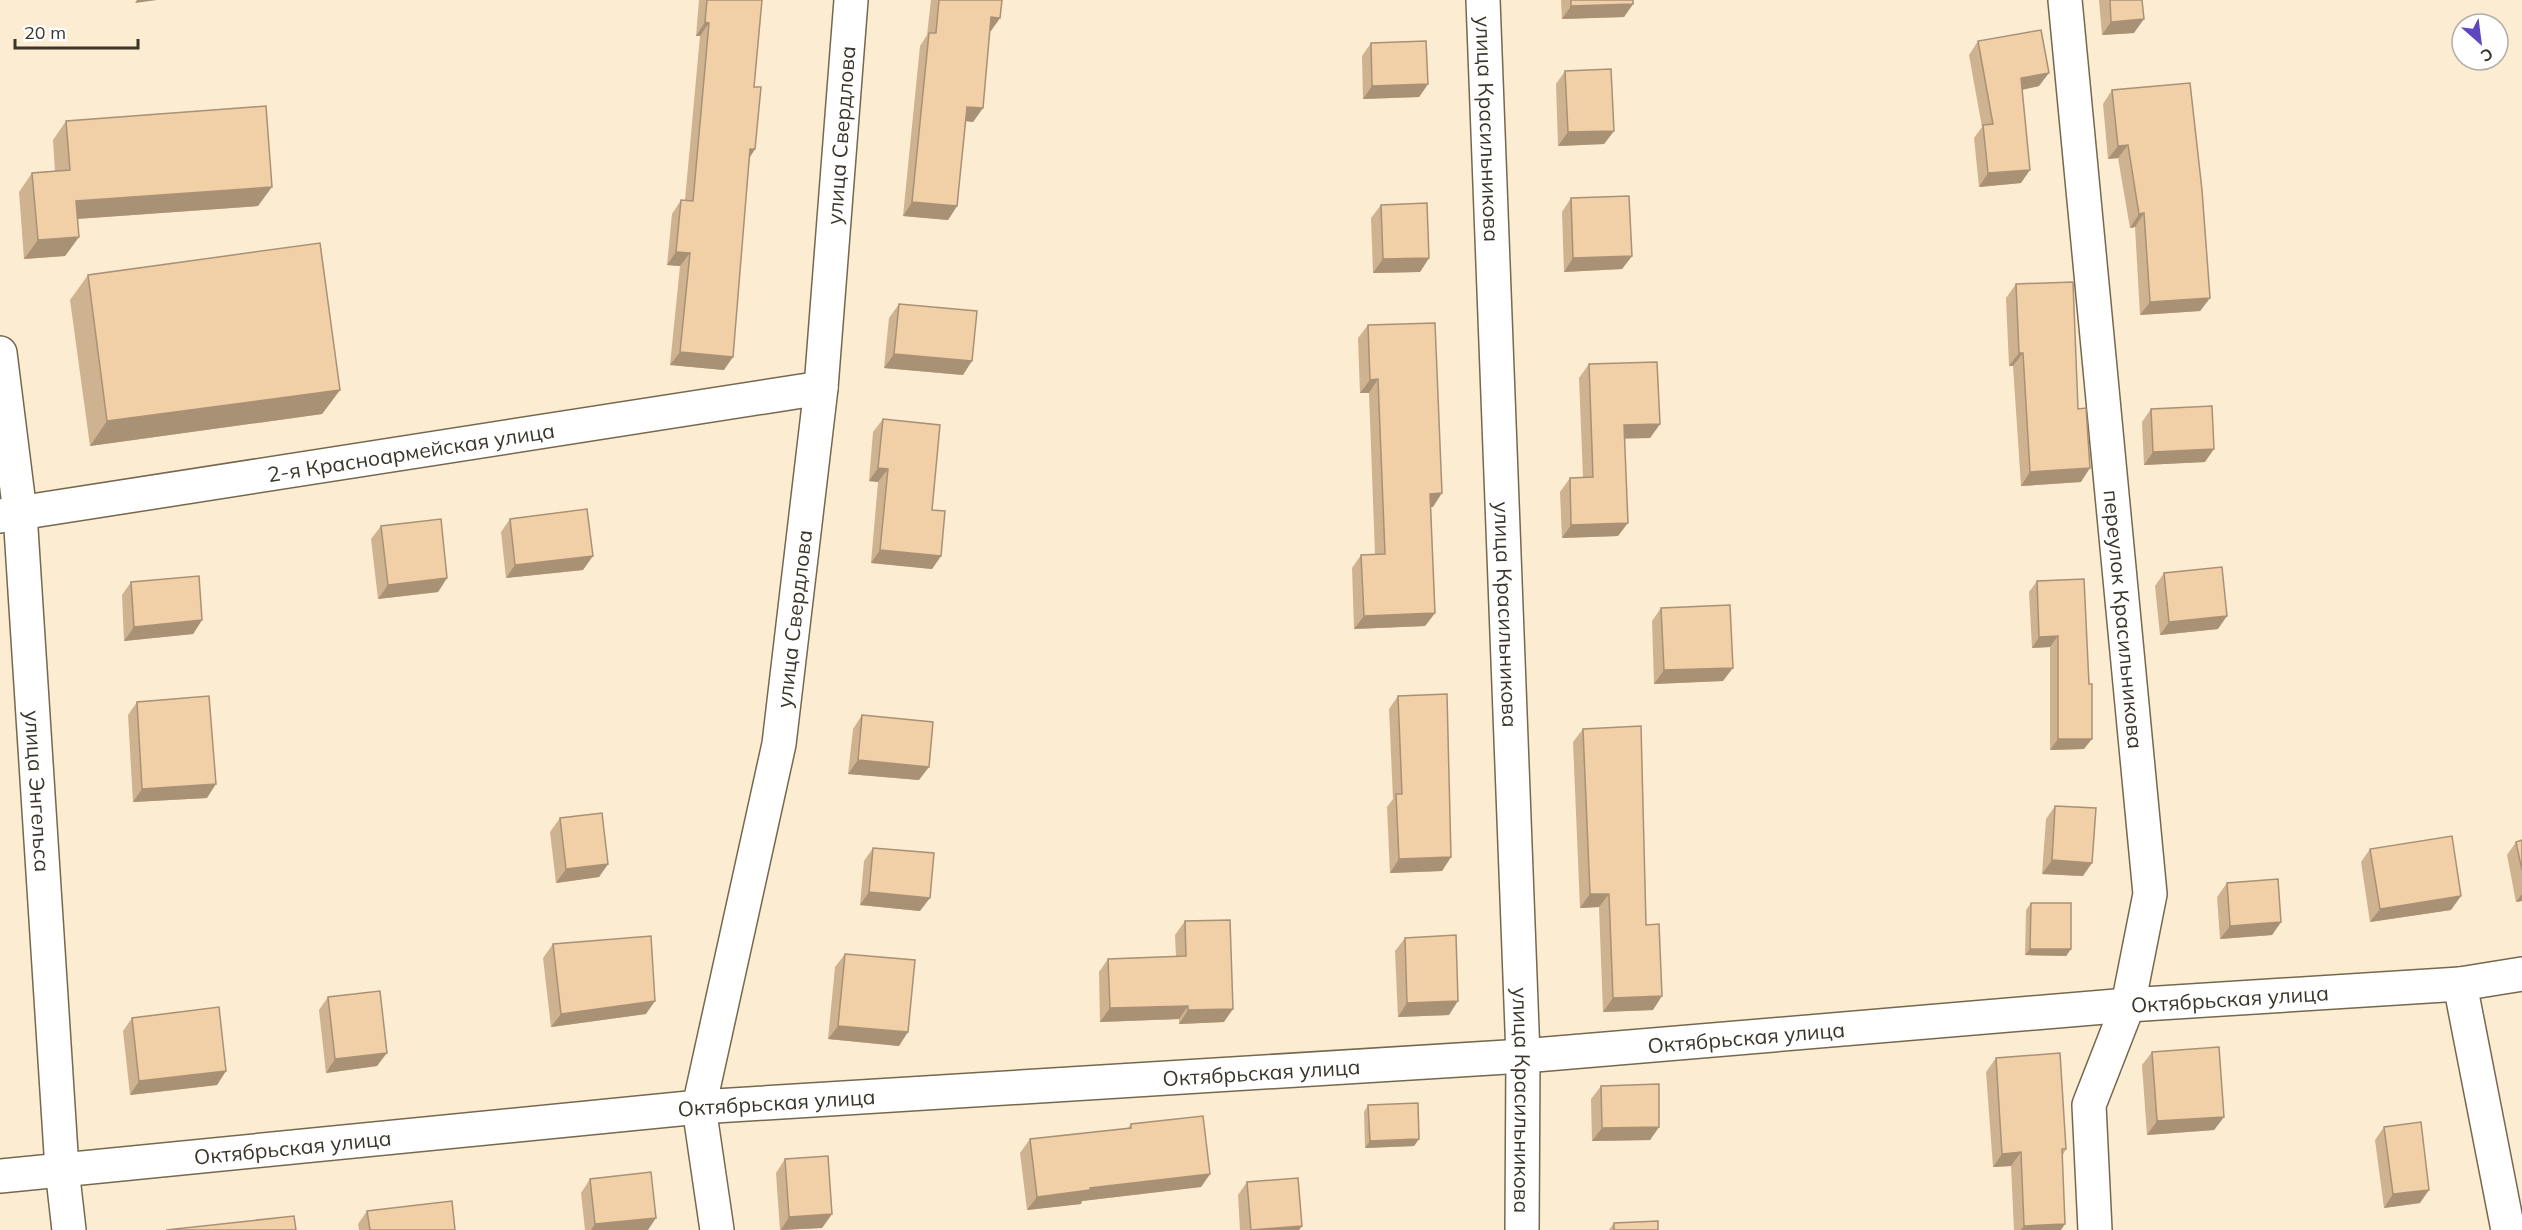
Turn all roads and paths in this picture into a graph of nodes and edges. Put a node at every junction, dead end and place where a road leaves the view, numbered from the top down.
1 (851, 0) edge
2 (1483, 0) edge
3 (2065, 0) edge
4 (0, 353) edge
5 (821, 388) junction
6 (10, 514) edge
7 (2522, 974) edge
8 (2460, 984) junction
9 (2128, 1005) junction
10 (1522, 1056) junction
11 (699, 1107) junction
12 (62, 1169) junction
13 (0, 1176) edge
14 (69, 1230) edge
15 (717, 1230) edge
16 (1522, 1230) edge
17 (2095, 1230) edge
18 (2508, 1230) edge

1 - 5 street, улица Свердлова
2 - 10 street, улица Красильникова
3 - 9 street, переулок Красильникова
4 - 6 street, улица Энгельса
5 - 6 street, 2-я Красноармейская улица
5 - 11 street, улица Свердлова
6 - 12 street, улица Энгельса
7 - 8 street, Октябрьская улица
8 - 9 street, Октябрьская улица
8 - 18 street
9 - 10 street, Октябрьская улица
9 - 17 street, переулок Красильникова
10 - 11 street, Октябрьская улица
10 - 16 street, улица Красильникова
11 - 12 street, Октябрьская улица
11 - 15 street, улица Свердлова
12 - 13 street, Октябрьская улица
12 - 14 street, улица Энгельса

